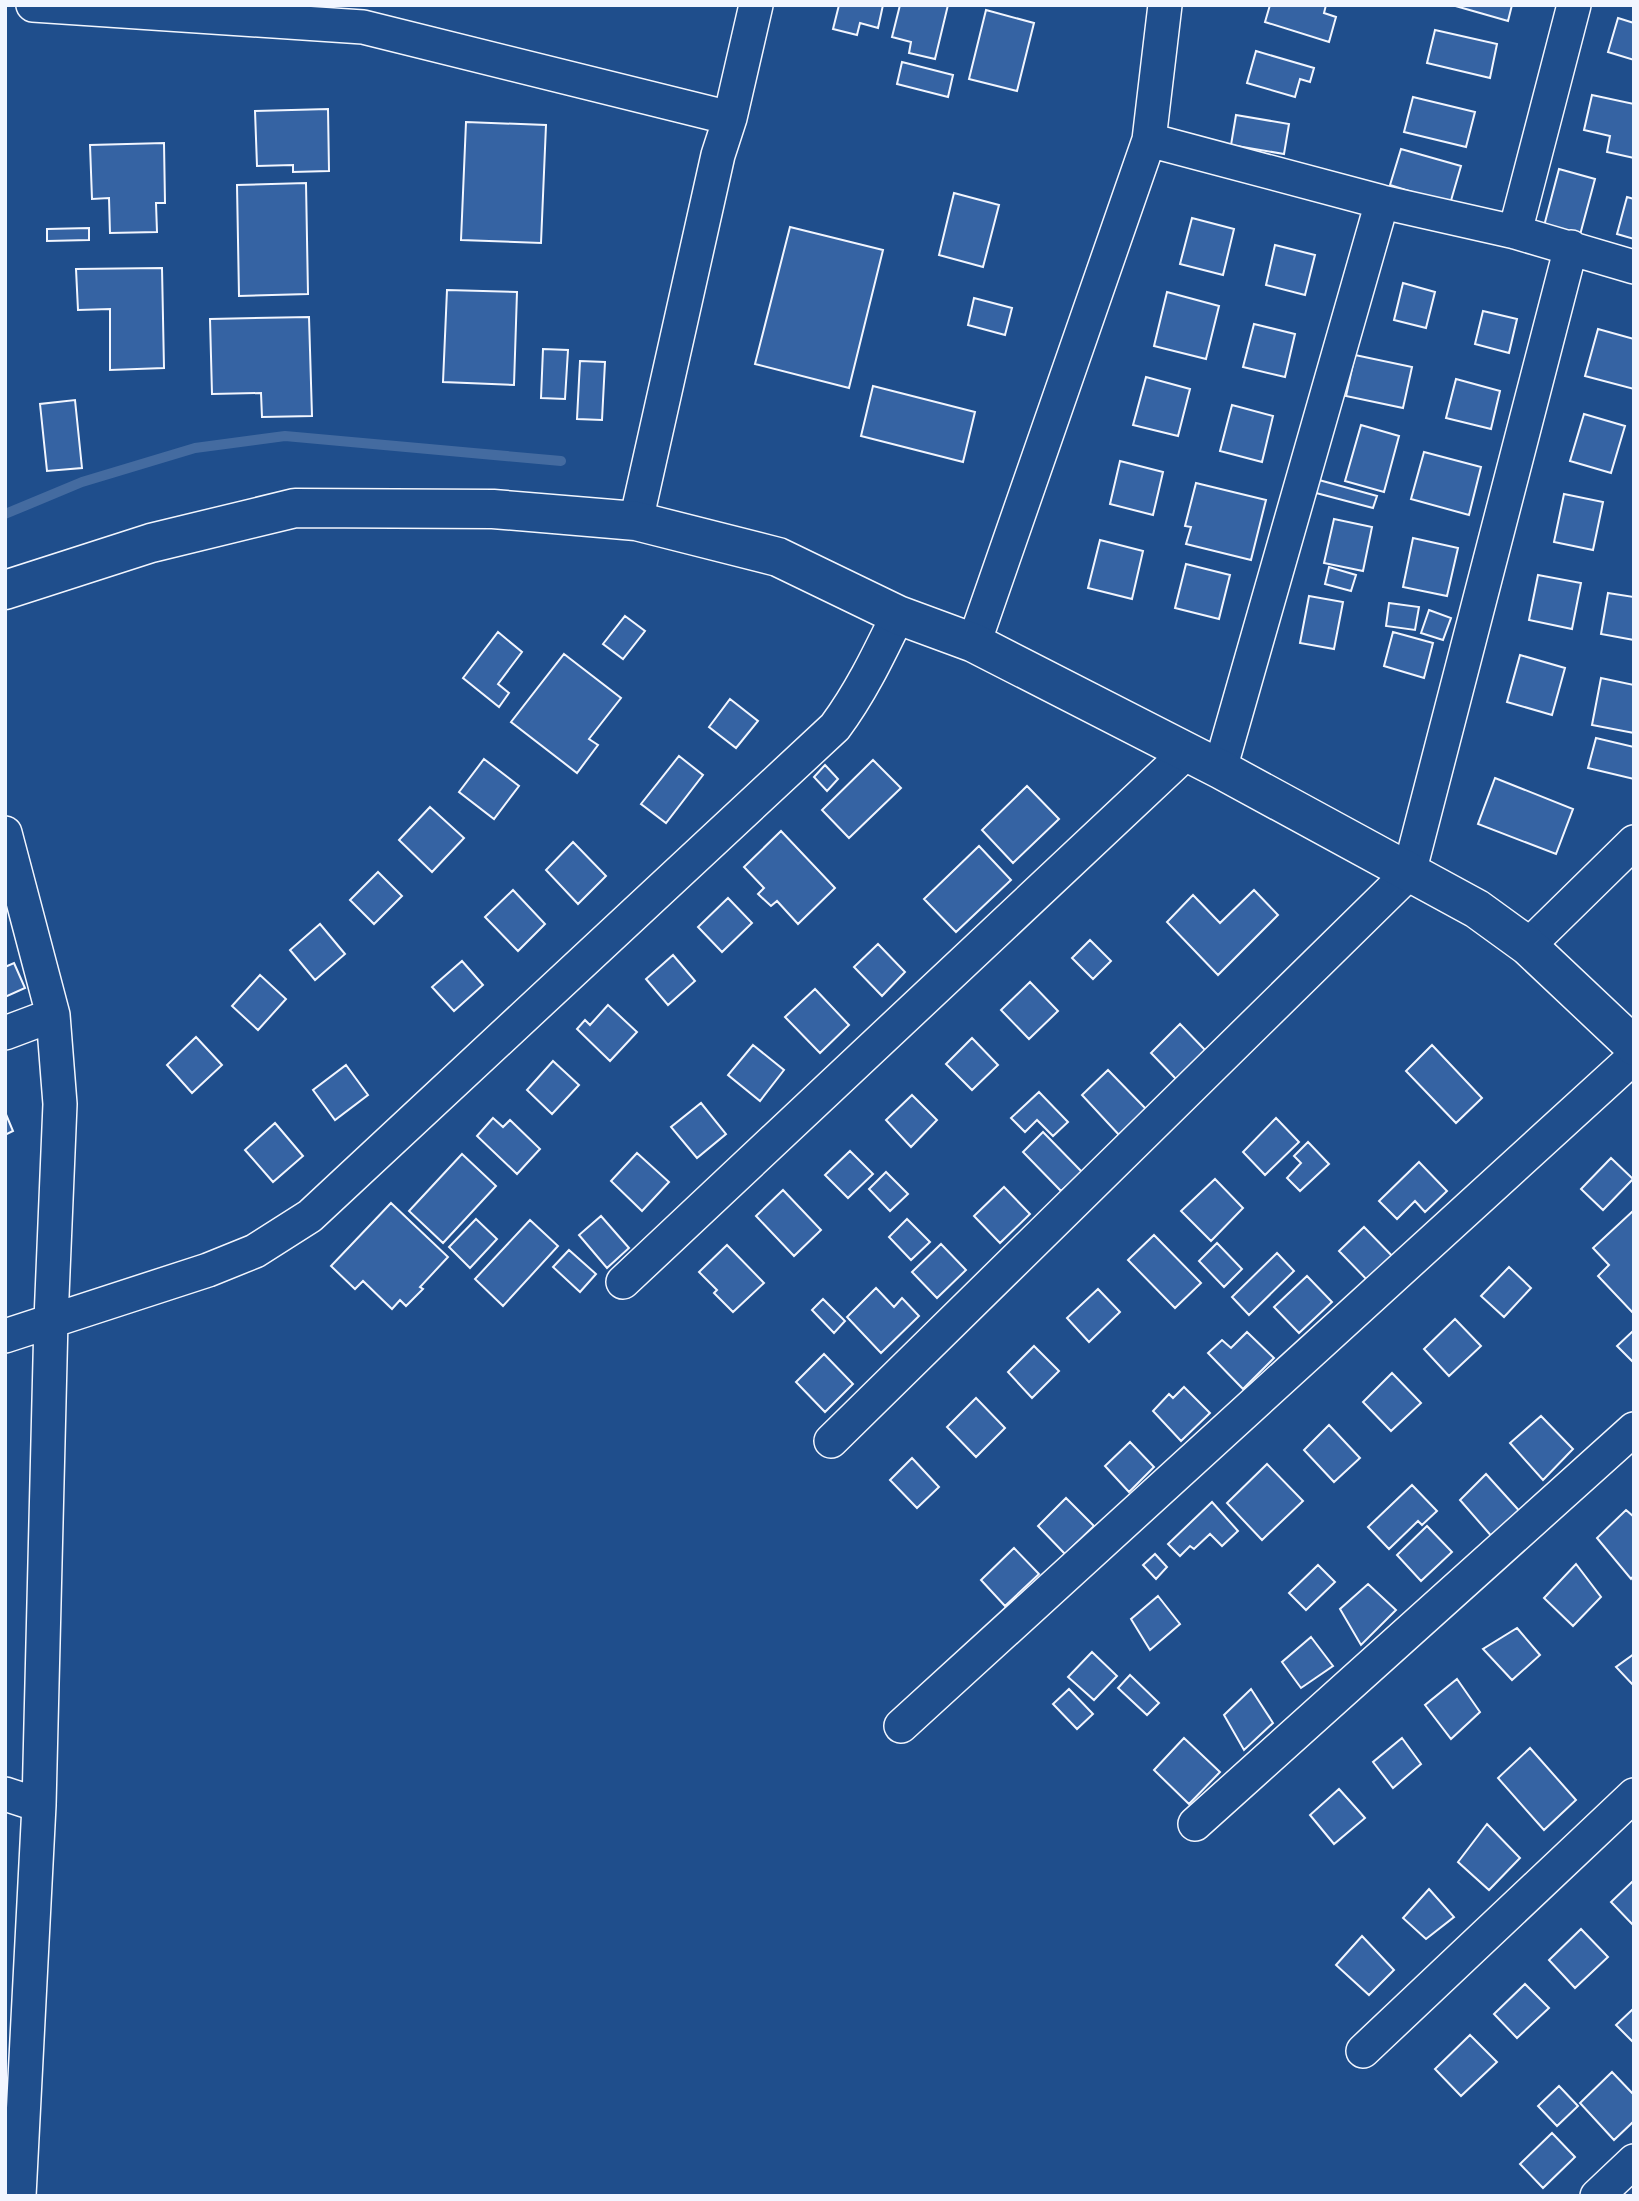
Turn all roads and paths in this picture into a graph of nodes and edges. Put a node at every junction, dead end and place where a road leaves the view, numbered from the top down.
1 (33, 5) edge
2 (756, 5) edge
3 (1165, 5) edge
4 (1574, 5) edge
5 (364, 16) edge
6 (730, 118) junction
7 (1149, 140) junction
8 (1382, 202) junction
9 (1515, 232) junction
10 (1571, 247) junction
11 (1634, 267) edge
12 (636, 521) junction
13 (5, 590) edge
14 (898, 615) junction
15 (974, 643) junction
16 (1186, 753) junction
17 (1220, 769) junction
18 (5, 833) edge
19 (1634, 842) edge
20 (1409, 873) junction
21 (1528, 946) junction
22 (53, 1015) junction
23 (5, 1032) edge
24 (1634, 1046) edge
25 (1634, 1057) edge
26 (623, 1282) dead end
27 (51, 1320) junction
28 (5, 1336) edge
29 (1634, 1429) edge
30 (831, 1441) dead end
31 (901, 1726) dead end
32 (5, 1794) edge
33 (1634, 1795) edge
34 (39, 1805) junction
35 (1195, 1824) dead end
36 (1363, 2050) dead end
37 (1634, 2161) edge
38 (19, 2196) edge
39 (1597, 2196) edge

1 - 5 street
2 - 6 street
3 - 7 street
4 - 9 street
5 - 6 street
6 - 12 street
7 - 8 street
7 - 15 street
8 - 9 street
8 - 17 street
9 - 10 street
10 - 11 street
10 - 20 street
12 - 13 street
12 - 14 street
14 - 15 street
14 - 27 street
15 - 16 street
16 - 17 street
16 - 26 street
17 - 20 street
18 - 22 street
19 - 21 street
20 - 21 street
20 - 30 street
21 - 24 street
22 - 23 street
22 - 27 street
25 - 31 street
27 - 28 street
27 - 34 street
29 - 35 street
32 - 34 street
33 - 36 street
34 - 38 street
37 - 39 street

